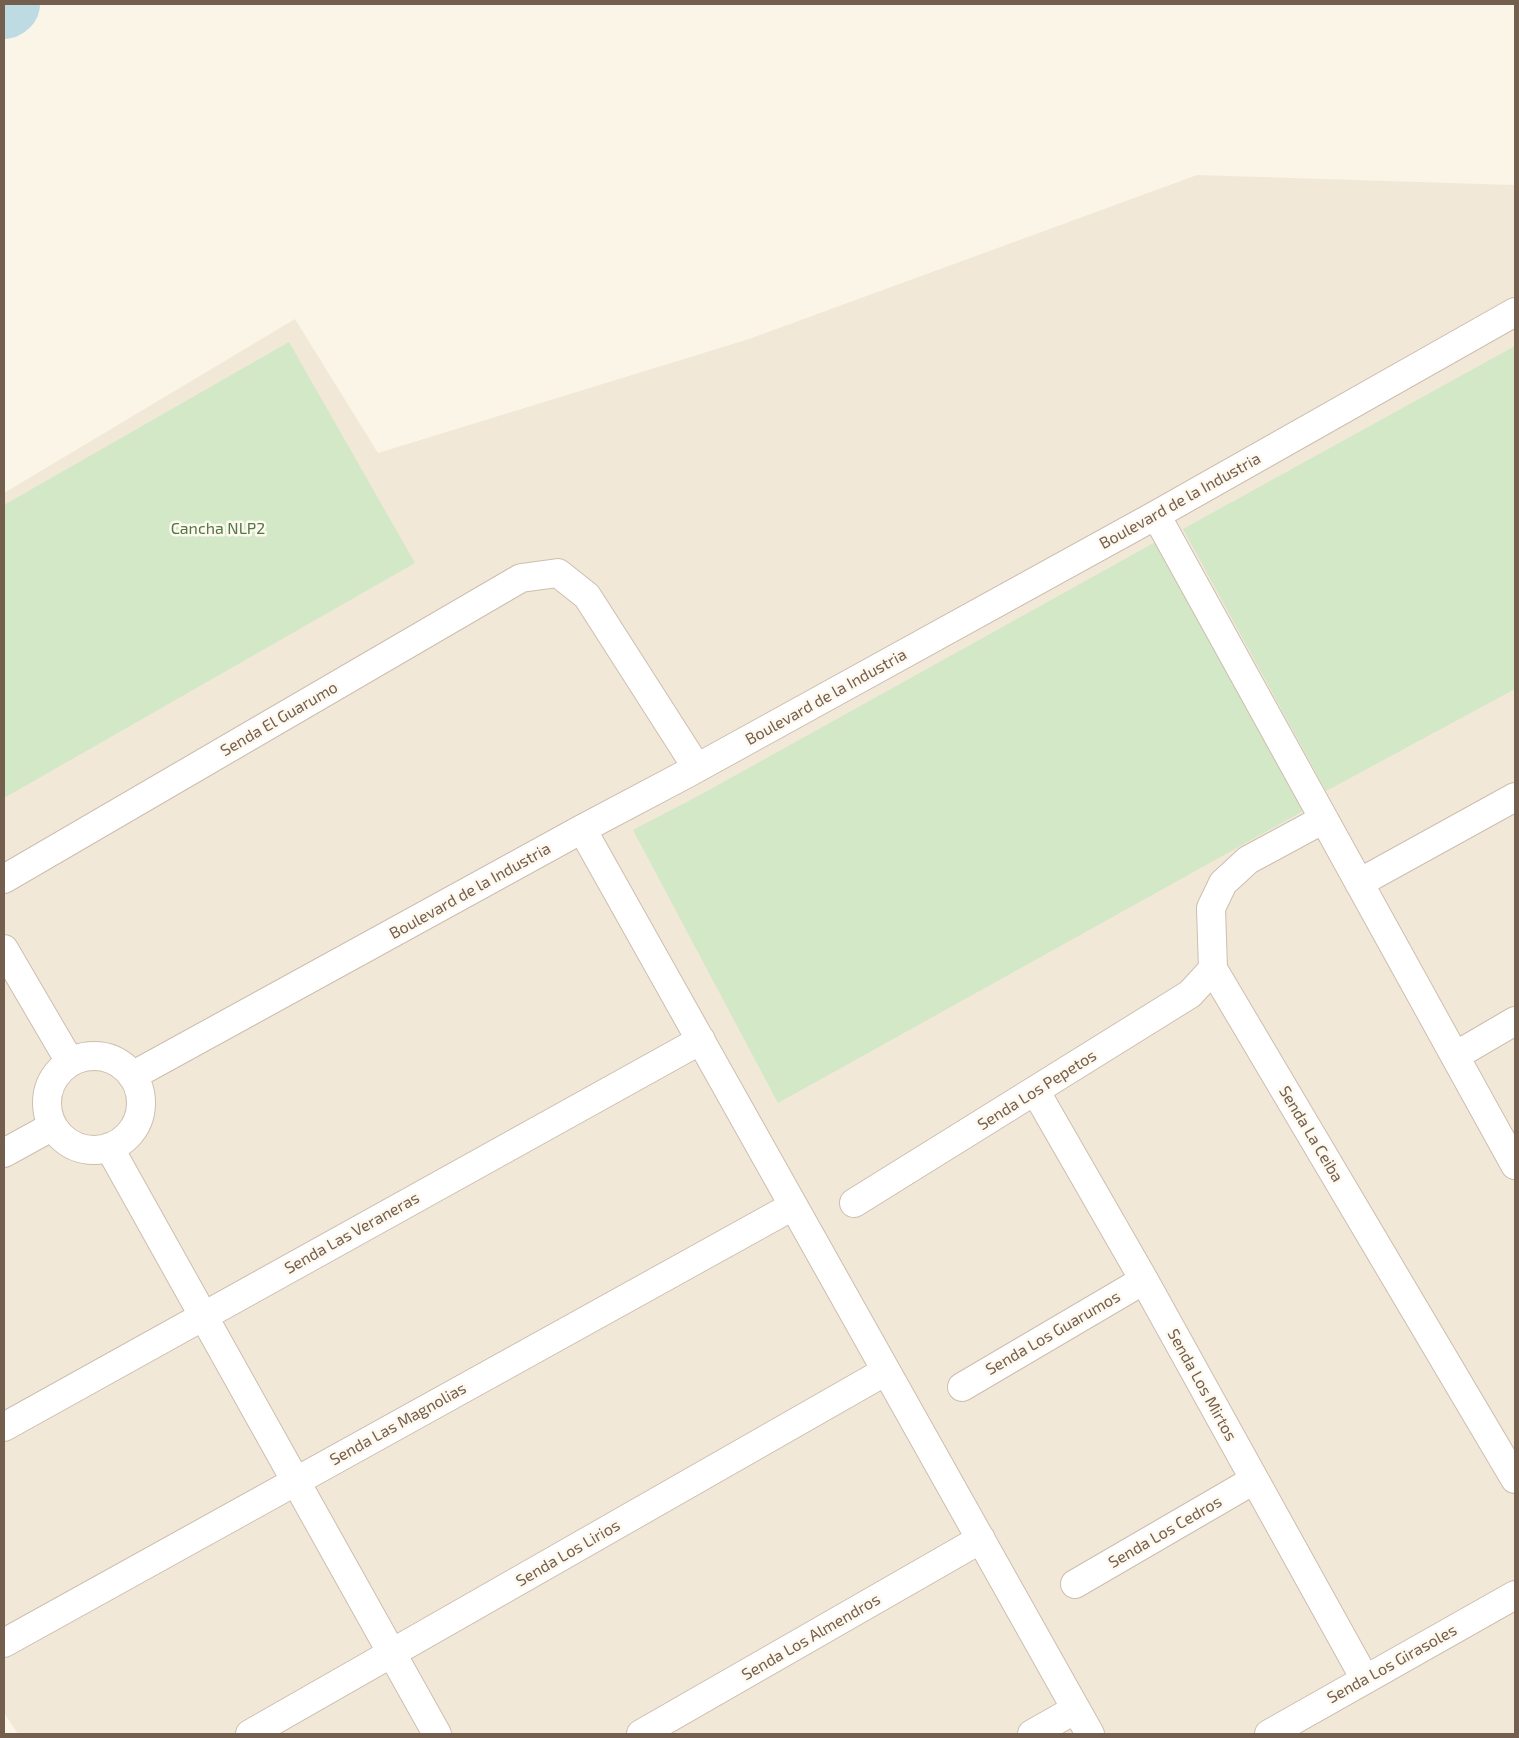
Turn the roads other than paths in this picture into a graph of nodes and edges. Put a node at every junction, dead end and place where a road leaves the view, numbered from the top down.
1 (1515, 312) edge
2 (1156, 515) junction
3 (697, 768) junction
4 (1515, 797) edge
5 (1324, 819) junction
6 (582, 829) junction
7 (4, 879) edge
8 (1360, 882) junction
9 (4, 949) edge
10 (1213, 969) junction
11 (1515, 1021) edge
12 (701, 1040) junction
13 (1455, 1056) junction
14 (70, 1062) junction
15 (132, 1076) junction
16 (1036, 1092) junction
17 (53, 1126) junction
18 (109, 1147) junction
19 (4, 1153) edge
20 (1515, 1165) edge
21 (854, 1202) dead end
22 (793, 1206) junction
23 (1144, 1280) junction
24 (203, 1316) junction
25 (886, 1371) junction
26 (962, 1387) dead end
27 (4, 1426) edge
28 (1515, 1479) edge
29 (1254, 1480) junction
30 (295, 1481) junction
31 (981, 1539) junction
32 (1075, 1584) dead end
33 (1515, 1595) edge
34 (4, 1643) edge
35 (391, 1654) junction
36 (1365, 1679) junction
37 (1076, 1709) junction
38 (250, 1734) edge
39 (436, 1734) edge
40 (641, 1734) edge
41 (1032, 1734) edge
42 (1090, 1734) edge
43 (1268, 1734) edge

1 - 2 street, Boulevard de la Industria
2 - 3 street, Boulevard de la Industria
2 - 5 street
3 - 6 street, Boulevard de la Industria
3 - 7 street, Senda El Guarumo
4 - 8 street
5 - 8 street
5 - 10 street, Senda La Ceiba
6 - 12 street
6 - 15 street, Boulevard de la Industria
8 - 13 street
9 - 14 street
10 - 16 street, Senda Los Pepetos
10 - 28 street, Senda La Ceiba
11 - 13 street
12 - 22 street
12 - 24 street, Senda Las Veraneras
13 - 20 street
14 - 15 street
14 - 17 street
15 - 18 street
16 - 21 street, Senda Los Pepetos
16 - 23 street, Senda Los Mirtos
17 - 18 street
17 - 19 street
18 - 24 street
22 - 25 street
22 - 30 street, Senda Las Magnolias
23 - 26 street, Senda Los Guarumos
23 - 29 street, Senda Los Mirtos
24 - 27 street, Senda Las Veraneras
24 - 30 street
25 - 31 street
25 - 35 street, Senda Los Lirios
29 - 32 street, Senda Los Cedros
29 - 36 street, Senda Los Mirtos
30 - 34 street, Senda Las Magnolias
30 - 35 street
31 - 37 street
31 - 40 street, Senda Los Almendros
33 - 36 street, Senda Los Girasoles
35 - 38 street, Senda Los Lirios
35 - 39 street
36 - 43 street, Senda Los Girasoles
37 - 41 street
37 - 42 street

